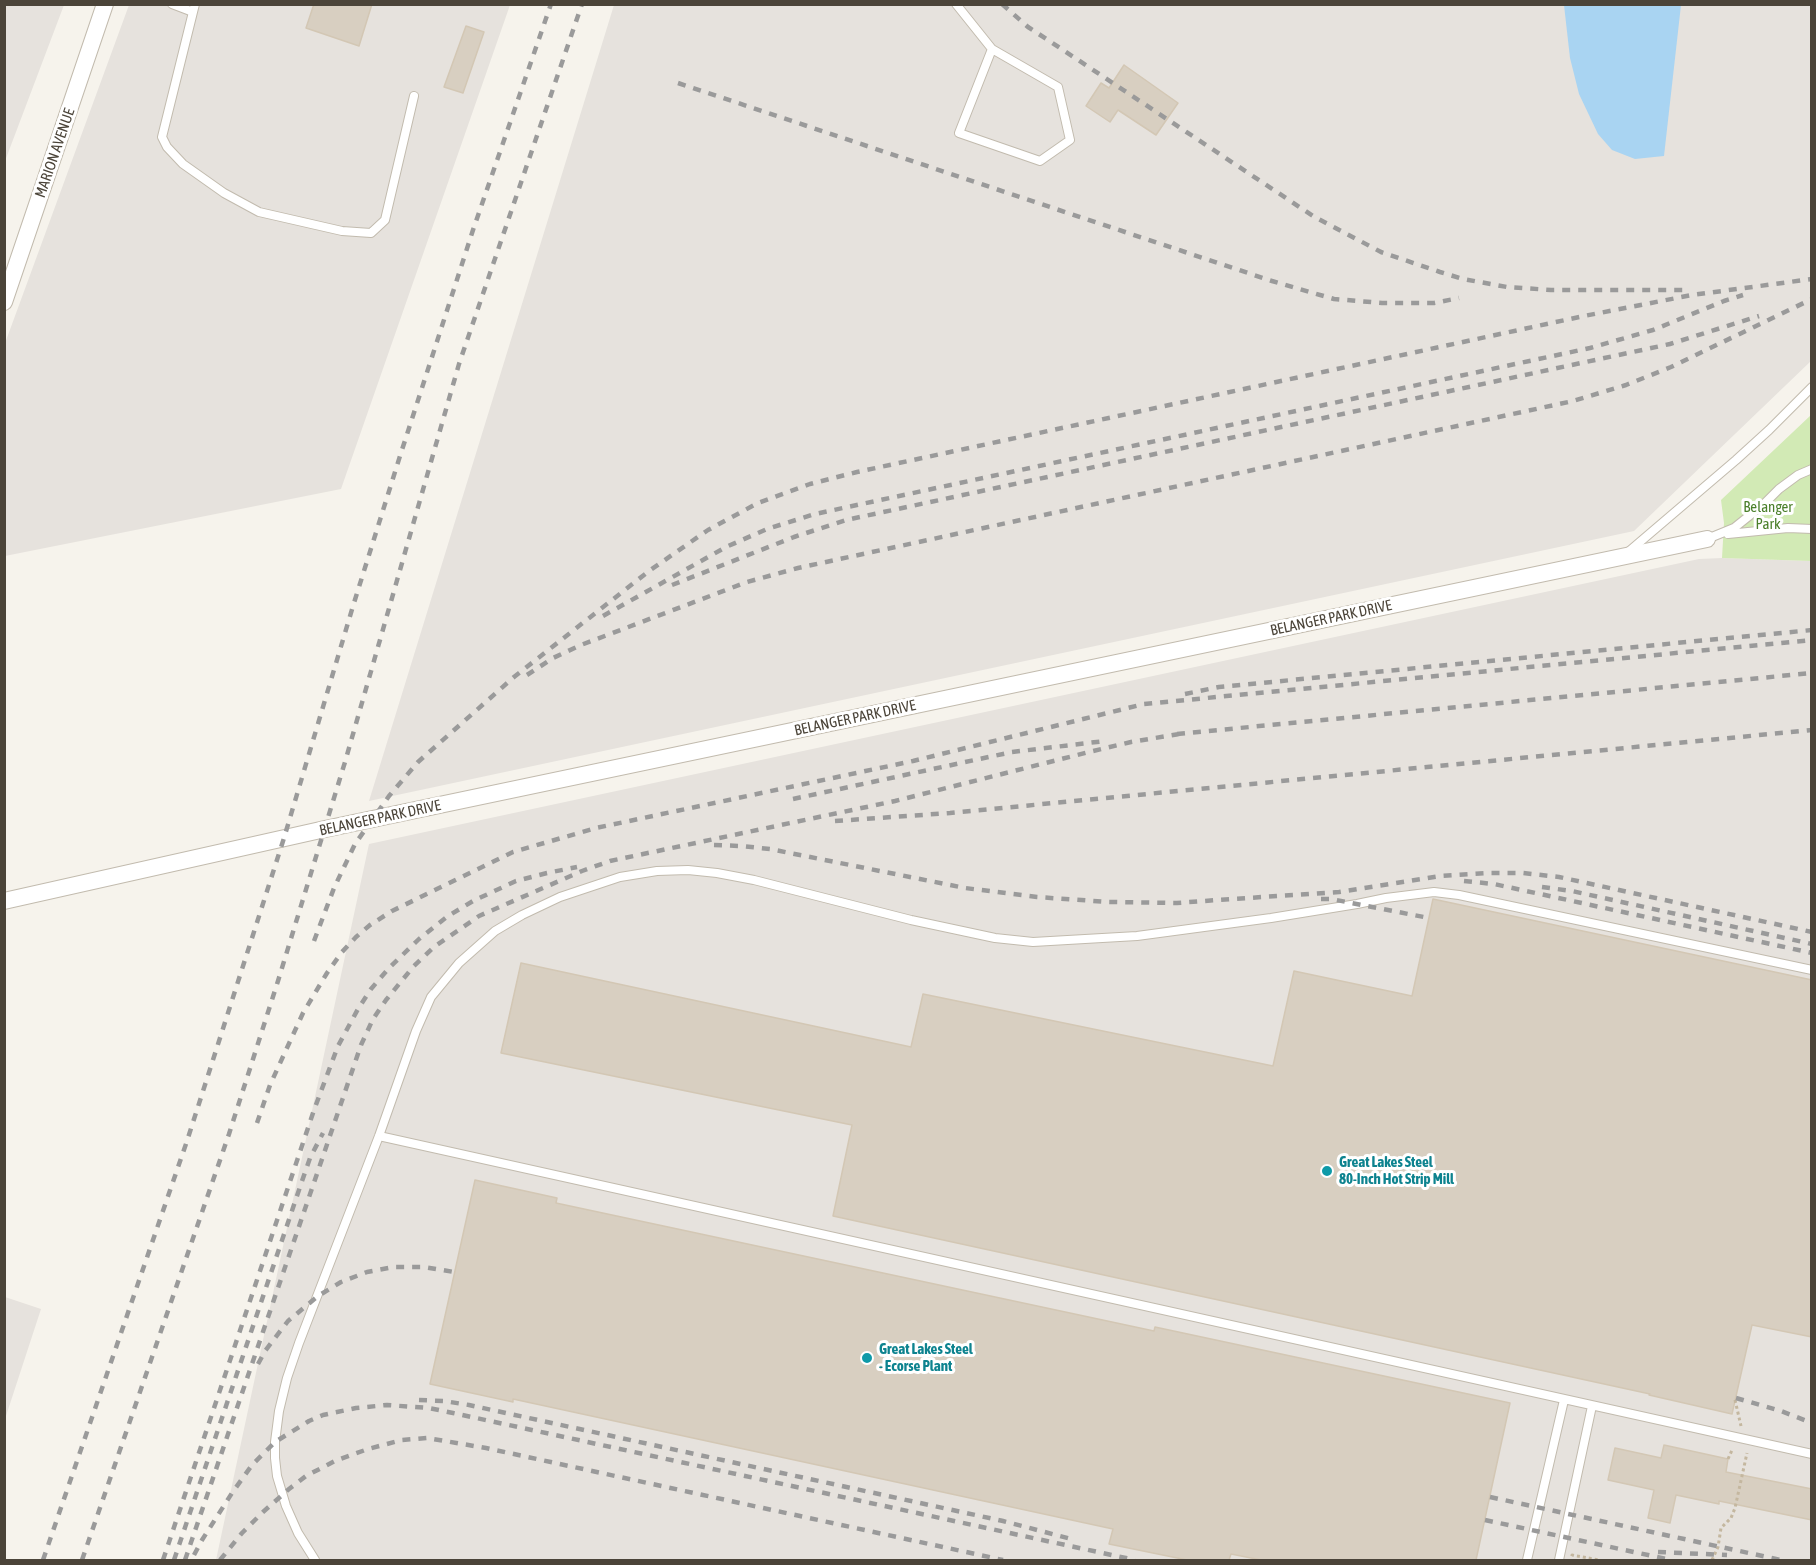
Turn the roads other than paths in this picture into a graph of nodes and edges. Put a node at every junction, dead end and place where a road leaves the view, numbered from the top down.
1 (105, 4) edge
2 (172, 4) edge
3 (956, 4) edge
4 (194, 8) edge
5 (992, 49) junction
6 (414, 96) dead end
7 (4, 302) edge
8 (1812, 387) edge
9 (1812, 469) edge
10 (1812, 529) edge
11 (1711, 537) junction
12 (1622, 557) junction
13 (4, 901) edge
14 (1812, 970) edge
15 (379, 1136) junction
16 (1564, 1400) junction
17 (1592, 1406) junction
18 (1812, 1454) edge
19 (315, 1560) edge
20 (1527, 1560) edge
21 (1559, 1560) edge

1 - 7 street, MARION AVENUE
2 - 4 lane
3 - 5 lane
4 - 6 lane
5 - 5 lane
8 - 12 lane
9 - 11 lane
10 - 11 lane
11 - 12 street, BELANGER PARK DRIVE
12 - 13 street, BELANGER PARK DRIVE
14 - 15 lane
15 - 16 lane
15 - 19 lane
16 - 17 lane
16 - 20 lane
17 - 18 lane
17 - 21 lane

